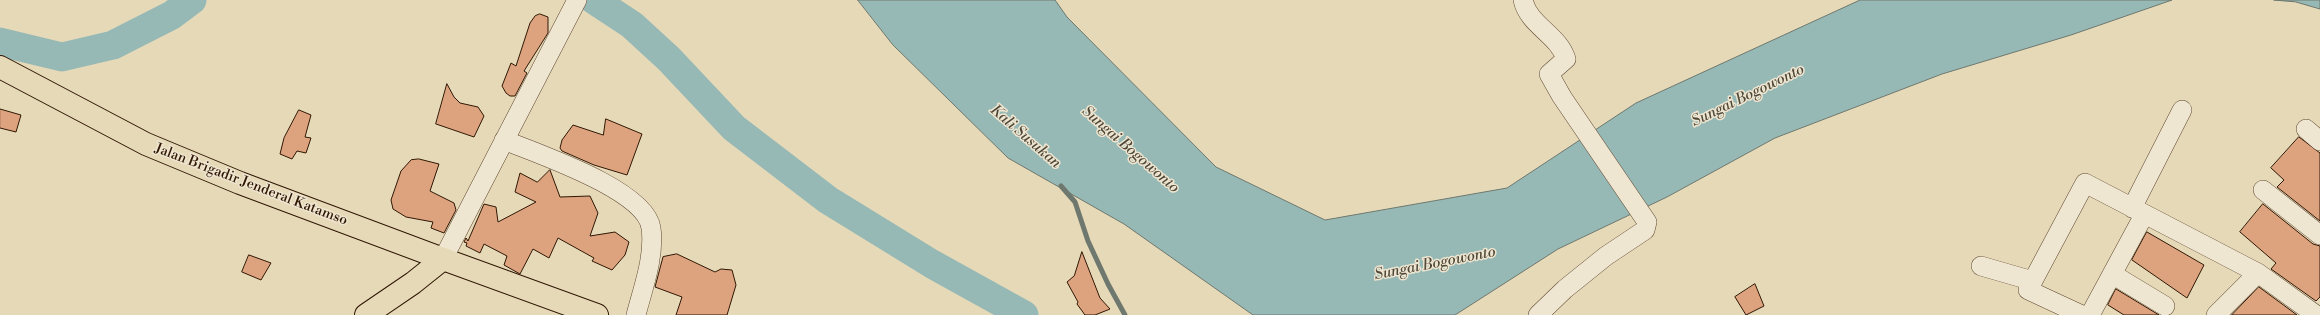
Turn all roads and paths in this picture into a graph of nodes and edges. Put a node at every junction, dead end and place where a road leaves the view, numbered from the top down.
1 (1523, 0) edge
2 (574, 4) edge
3 (0, 67) edge
4 (2182, 110) dead end
5 (2306, 129) dead end
6 (504, 140) junction
7 (2320, 141) edge
8 (2263, 190) dead end
9 (2138, 212) junction
10 (2320, 235) edge
11 (443, 259) junction
12 (1981, 266) dead end
13 (2258, 273) junction
14 (2112, 274) junction
15 (2033, 281) junction
16 (2165, 306) dead end
17 (2315, 312) edge
18 (2072, 313) edge
19 (366, 315) edge
20 (597, 315) edge
21 (636, 315) edge
22 (1538, 315) edge
23 (2090, 315) edge
24 (2216, 315) edge

1 - 22 street
2 - 6 street
3 - 11 main road, Jalan Brigadir Jenderal Katamso
4 - 9 street
5 - 7 street
6 - 11 street
6 - 21 street
8 - 10 street
9 - 13 street
9 - 14 street
9 - 15 street
11 - 19 main road
11 - 20 main road, Jalan Brigadir Jenderal Katamso
12 - 15 street
13 - 17 street
13 - 24 street
14 - 16 street
14 - 23 street
15 - 18 street

